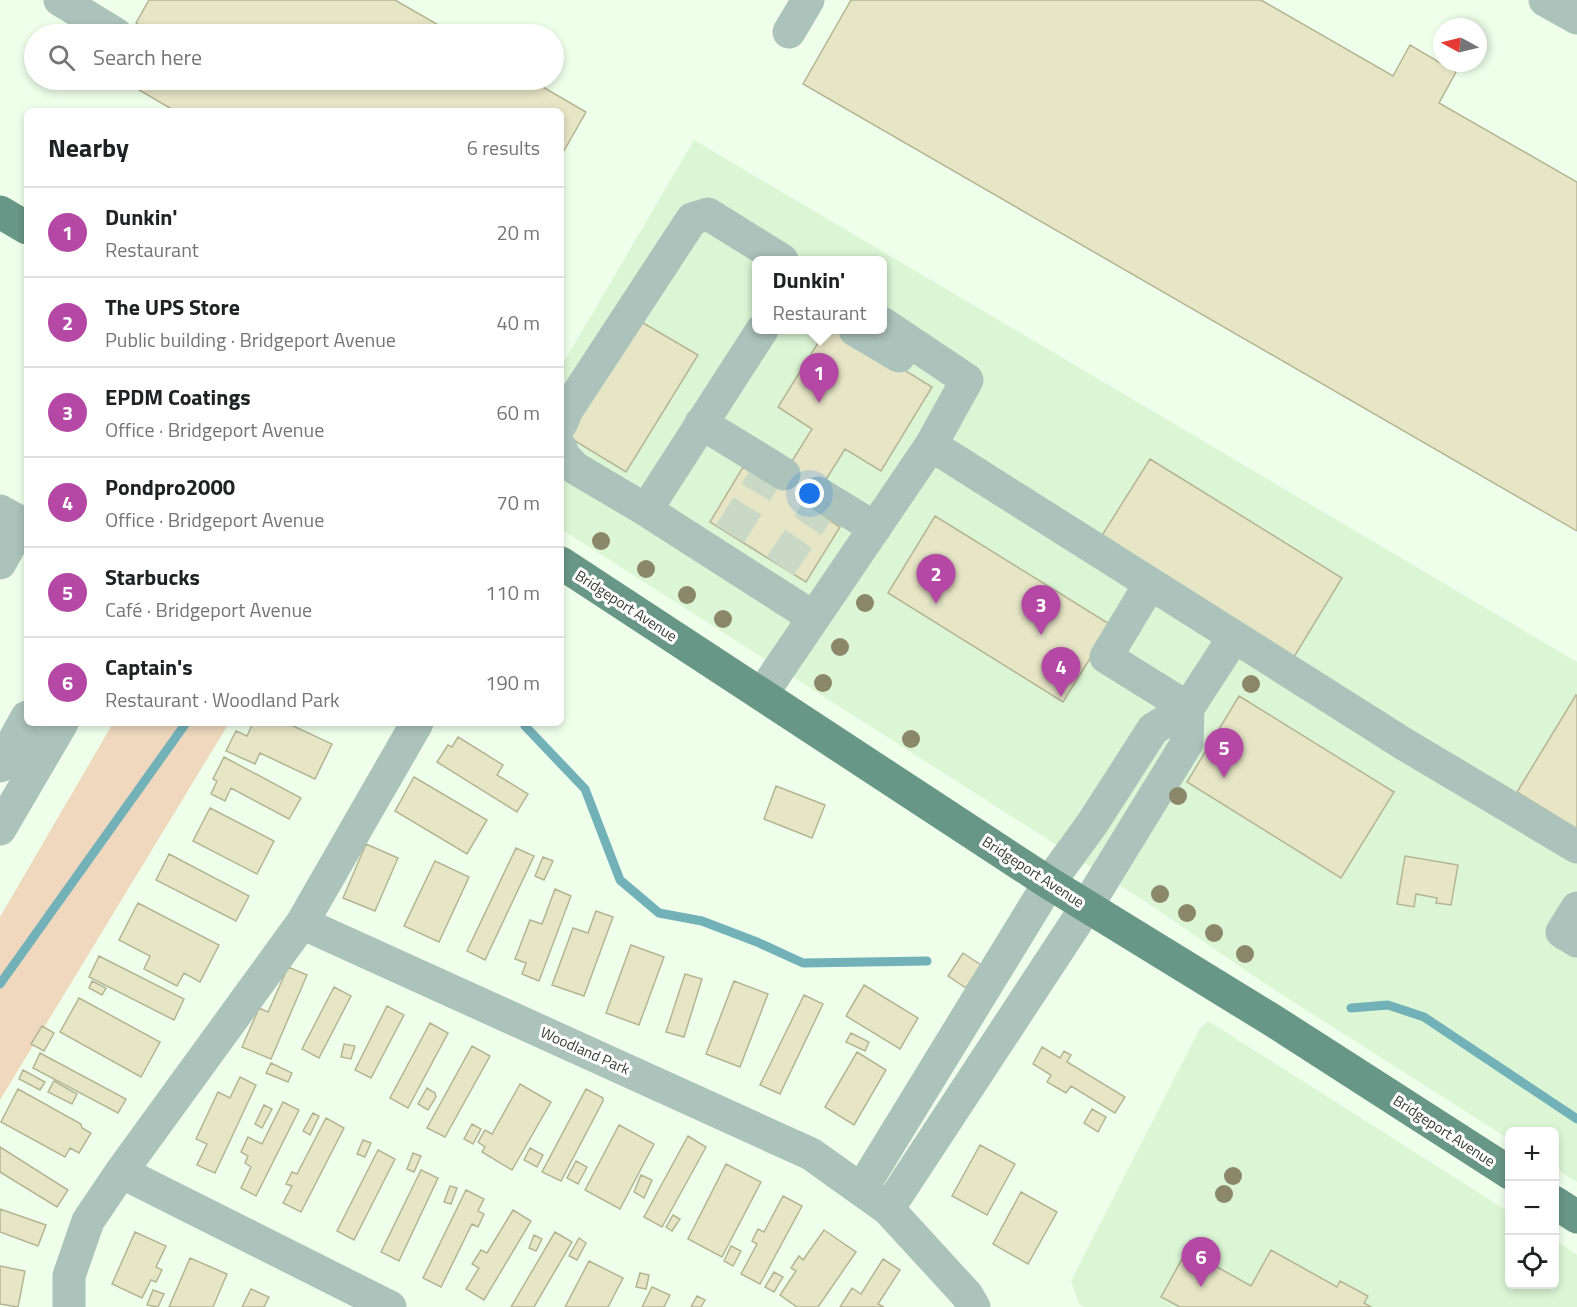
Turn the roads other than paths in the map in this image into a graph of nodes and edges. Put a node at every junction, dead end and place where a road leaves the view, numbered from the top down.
1 (60, 0) edge
2 (808, 0) edge
3 (1545, 0) edge
4 (1577, 18) edge
5 (100, 24) edge
6 (789, 32) dead end
7 (0, 212) edge
8 (24, 226) edge
9 (774, 256) edge
10 (887, 326) edge
11 (759, 334) edge
12 (862, 334) edge
13 (564, 417) edge
14 (701, 423) junction
15 (931, 445) junction
16 (564, 456) edge
17 (773, 473) dead end
18 (820, 501) dead end
19 (646, 510) junction
20 (0, 511) edge
21 (883, 516) junction
22 (0, 563) edge
23 (564, 565) edge
24 (1150, 584) junction
25 (813, 618) junction
26 (1234, 637) junction
27 (762, 694) junction
28 (1188, 708) junction
29 (24, 722) edge
30 (60, 726) edge
31 (415, 726) edge
32 (0, 766) edge
33 (3, 817) edge
34 (1577, 847) edge
35 (1049, 883) junction
36 (1088, 906) junction
37 (1577, 908) edge
38 (302, 923) junction
39 (1577, 941) edge
40 (1505, 1170) edge
41 (121, 1172) junction
42 (861, 1190) junction
43 (1559, 1205) edge
44 (888, 1209) junction
45 (1577, 1217) edge
46 (69, 1307) edge
47 (390, 1307) edge
48 (974, 1307) edge

1 - 5 street
2 - 6 street
3 - 4 street
7 - 8 main road
9 - 13 street
10 - 15 street
11 - 14 street
12 - 21 street
14 - 17 street
14 - 19 street
15 - 21 street
15 - 24 street
16 - 19 street
18 - 21 street
19 - 25 street
20 - 22 street
21 - 25 street
23 - 27 main road, Bridgeport Avenue
24 - 26 street
24 - 28 street
25 - 27 street
26 - 28 street
26 - 34 street
27 - 35 main road, Bridgeport Avenue
28 - 35 street
28 - 36 street
29 - 32 street
30 - 33 street
31 - 38 street
35 - 36 main road, Bridgeport Avenue
35 - 42 street
36 - 40 main road, Bridgeport Avenue
36 - 44 street
37 - 39 street
38 - 41 street
38 - 42 street, Woodland Park
41 - 46 street
41 - 47 street
42 - 44 street, Woodland Park
43 - 45 main road
44 - 48 street, Woodland Park

